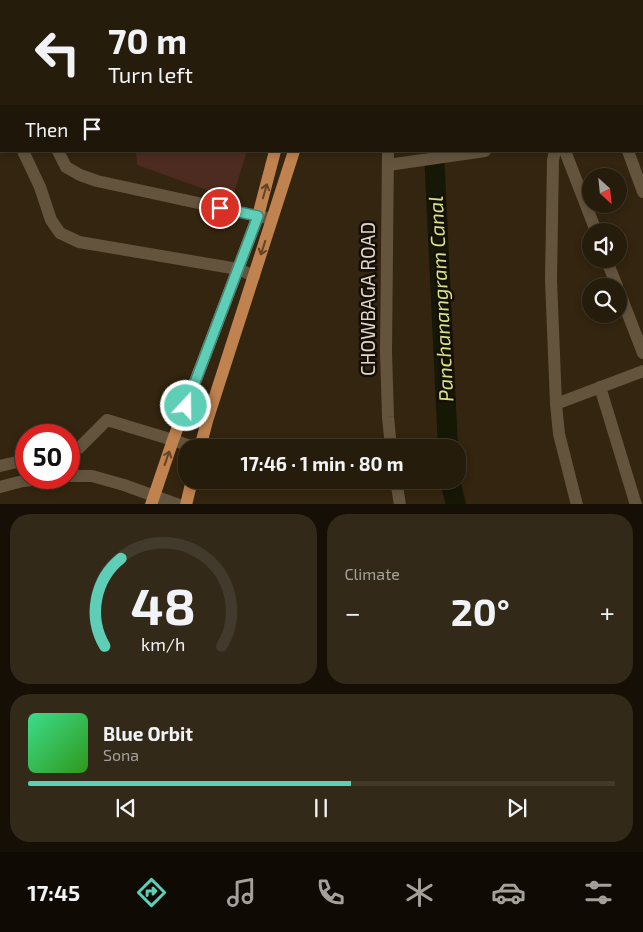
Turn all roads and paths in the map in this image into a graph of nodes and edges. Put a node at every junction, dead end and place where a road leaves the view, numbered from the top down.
1 (23, 152) edge
2 (58, 152) edge
3 (275, 152) edge
4 (294, 152) edge
5 (388, 152) edge
6 (478, 152) edge
7 (555, 152) edge
8 (565, 152) edge
9 (628, 152) edge
10 (388, 165) junction
11 (643, 192) edge
12 (258, 216) junction
13 (272, 219) junction
14 (593, 223) edge
15 (238, 270) junction
16 (254, 276) junction
17 (627, 312) edge
18 (643, 353) edge
19 (643, 371) edge
20 (600, 387) junction
21 (556, 404) junction
22 (202, 439) edge
23 (391, 439) edge
24 (174, 440) junction
25 (178, 441) edge
26 (80, 447) edge
27 (15, 463) edge
28 (0, 466) edge
29 (80, 476) edge
30 (15, 483) edge
31 (0, 487) edge
32 (190, 489) edge
33 (398, 489) edge
34 (152, 500) edge
35 (179, 504) edge
36 (186, 504) edge
37 (400, 504) edge
38 (577, 504) edge
39 (636, 504) edge

1 - 15 street
2 - 12 street
12 -> 3 main road
4 - 13 main road
5 - 10 street, CHOWBAGA ROAD
6 - 10 street
7 - 21 street
8 - 14 street
9 - 11 street
10 - 23 street, CHOWBAGA ROAD
12 - 13 street
12 - 15 main road
13 -> 16 main road
15 - 16 street
15 - 24 main road
16 - 22 main road
17 - 18 street
19 - 20 street
20 - 21 street
20 - 39 street
21 - 38 street
24 - 25 street
24 - 26 street
34 -> 24 main road
27 - 28 street
29 - 34 street
30 - 31 street
32 - 36 main road
33 - 37 street
34 - 35 street

